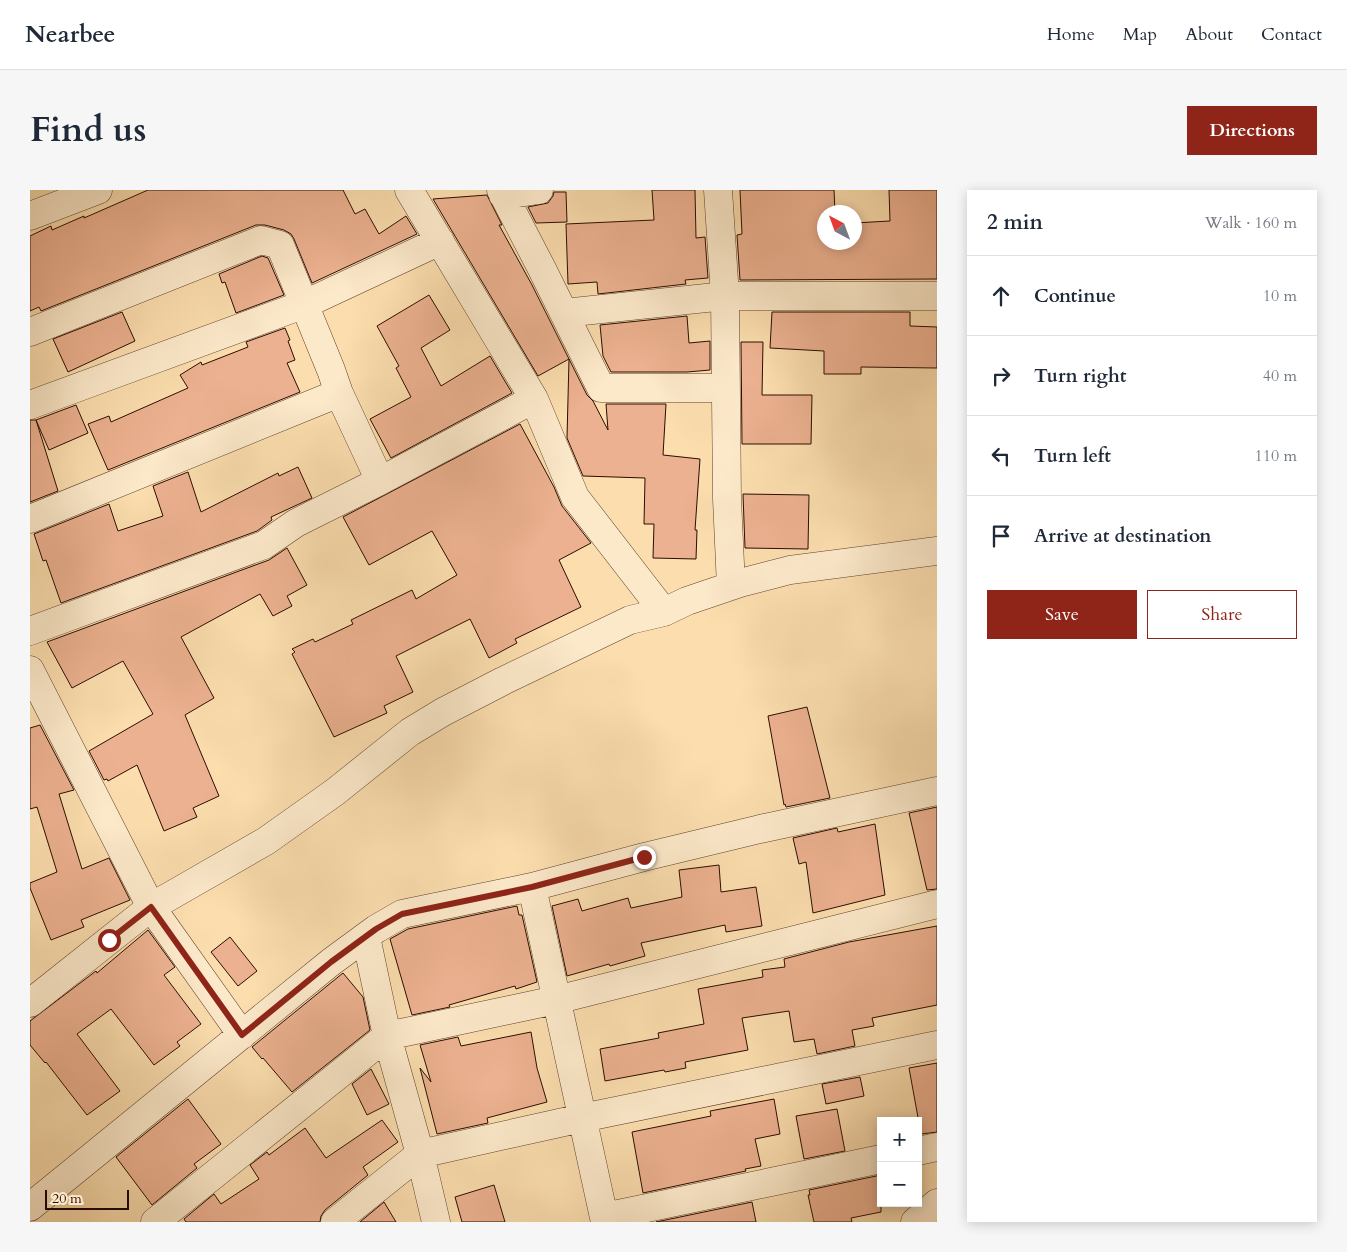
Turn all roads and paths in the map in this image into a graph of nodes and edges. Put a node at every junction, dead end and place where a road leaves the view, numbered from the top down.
1 (98, 190) edge
2 (409, 190) edge
3 (539, 190) edge
4 (718, 190) edge
5 (502, 192) edge
6 (30, 216) edge
7 (440, 240) junction
8 (725, 296) junction
9 (937, 296) edge
10 (305, 304) junction
11 (564, 313) junction
12 (30, 332) edge
13 (726, 388) junction
14 (339, 393) junction
15 (534, 399) junction
16 (30, 405) edge
17 (380, 481) junction
18 (30, 519) edge
19 (937, 551) edge
20 (731, 586) junction
21 (664, 612) junction
22 (30, 631) edge
23 (30, 670) edge
24 (937, 791) edge
25 (532, 887) junction
26 (937, 904) edge
27 (151, 907) junction
28 (366, 937) junction
29 (556, 1000) junction
30 (30, 1004) edge
31 (242, 1035) junction
32 (387, 1036) junction
33 (937, 1045) edge
34 (582, 1118) junction
35 (937, 1147) edge
36 (922, 1150) edge
37 (420, 1154) junction
38 (877, 1160) edge
39 (937, 1203) edge
40 (30, 1207) edge
41 (605, 1220) edge
42 (155, 1222) edge
43 (335, 1222) edge
44 (436, 1222) edge
45 (915, 1222) edge

1 - 6 street
2 - 7 street
3 - 5 street
4 - 8 street
5 - 11 street
7 - 10 street
7 - 15 street
8 - 9 street
8 - 11 street
8 - 13 street
10 - 12 street
10 - 14 street
10 - 16 street
11 - 13 street
13 - 20 street
14 - 17 street
14 - 18 street
15 - 17 street
15 - 21 street
17 - 22 street
19 - 20 street
20 - 21 street
21 - 27 street
23 - 27 street
24 - 25 street
25 - 28 street
25 - 29 street
26 - 29 street
27 - 30 street
27 - 31 street
28 - 31 street
28 - 32 street
29 - 32 street
29 - 34 street
31 - 40 street
32 - 37 street
32 - 42 street
33 - 34 street
34 - 37 street
34 - 41 street
35 - 36 street
37 - 43 street
37 - 44 street
38 - 41 street
39 - 45 street

